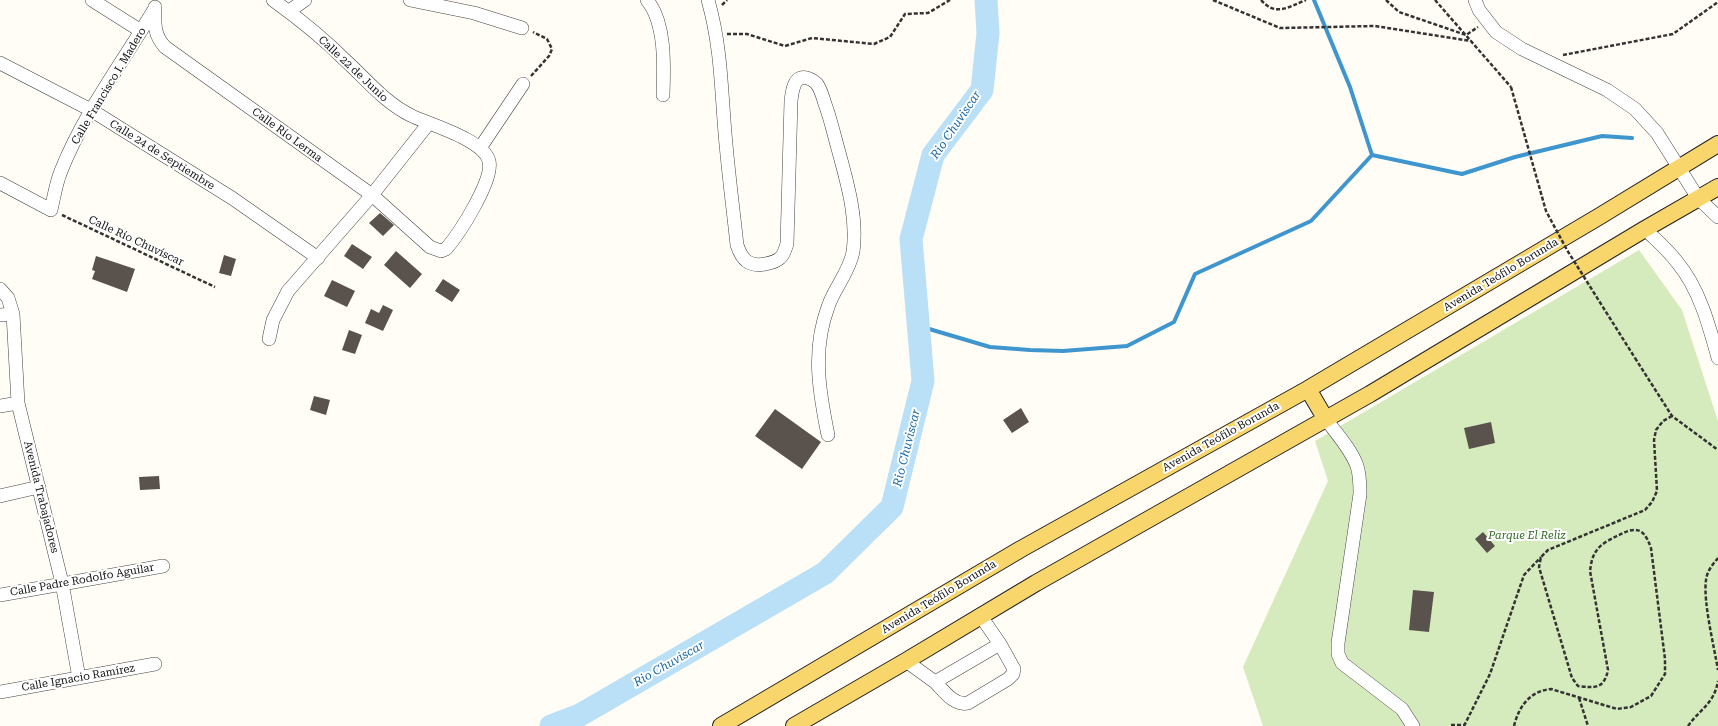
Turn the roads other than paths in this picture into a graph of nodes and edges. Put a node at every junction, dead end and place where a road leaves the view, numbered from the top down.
1 (92, 0) edge
2 (273, 0) edge
3 (306, 0) edge
4 (410, 0) edge
5 (647, 0) edge
6 (708, 0) edge
7 (1475, 0) edge
8 (157, 3) edge
9 (289, 11) junction
10 (522, 28) road end
11 (141, 31) junction
12 (0, 63) edge
13 (523, 84) road end
14 (663, 95) dead end
15 (91, 110) junction
16 (429, 123) junction
17 (1718, 144) edge
18 (480, 148) junction
19 (1679, 169) junction
20 (0, 183) edge
21 (1718, 187) edge
22 (372, 195) junction
23 (1698, 198) junction
24 (1718, 217) edge
25 (1645, 229) junction
26 (318, 258) junction
27 (0, 289) edge
28 (6, 314) edge
29 (269, 339) dead end
30 (1718, 358) edge
31 (1308, 389) junction
32 (18, 403) junction
33 (0, 406) edge
34 (1325, 418) junction
35 (828, 435) dead end
36 (39, 487) junction
37 (0, 496) edge
38 (163, 566) dead end
39 (62, 583) junction
40 (0, 595) edge
41 (980, 615) junction
42 (1000, 644) junction
43 (906, 661) junction
44 (155, 664) dead end
45 (79, 678) junction
46 (935, 682) junction
47 (0, 692) edge
48 (721, 726) edge
49 (794, 726) edge
50 (1413, 726) edge

1 - 11 street
2 - 9 street, Calle 22 de Junio
3 - 9 street
4 - 10 street
5 - 14 street
6 - 35 street
7 - 19 street
8 - 11 street, Calle Francisco I. Madero
8 - 22 street, Calle Río Lerma
9 - 16 street, Calle 22 de Junio
11 - 15 street, Calle Francisco I. Madero
12 - 15 street, Calle 24 de Septiembre
13 - 18 street
15 - 20 street, Calle Francisco I. Madero
15 - 26 street, Calle 24 de Septiembre
16 - 18 street, Calle 22 de Junio
16 - 22 street
17 - 19 main road, Avenida Teófilo Borunda
18 - 22 street, Calle Río Lerma
19 - 23 street
19 - 31 main road, Avenida Teófilo Borunda
21 - 23 main road
22 - 26 street
23 - 24 street
23 - 25 main road
25 - 30 street
25 - 34 main road
26 - 29 street
27 - 28 street, Avenida Trabajadores
28 - 32 street, Avenida Trabajadores
31 - 34 main road
31 - 48 main road, Avenida Teófilo Borunda
32 - 33 street
32 - 36 street, Avenida Trabajadores
34 - 41 main road
34 - 50 street
36 - 37 street
36 - 39 street, Avenida Trabajadores
38 - 39 street, Calle Padre Rodolfo Aguilar
39 - 40 street, Calle Padre Rodolfo Aguilar
39 - 45 street, Avenida Trabajadores
41 - 42 street
41 - 43 main road
42 - 46 street
42 - 46 street
43 - 46 street
43 - 49 main road
44 - 45 street, Calle Ignacio Ramírez
45 - 47 street, Calle Ignacio Ramírez

